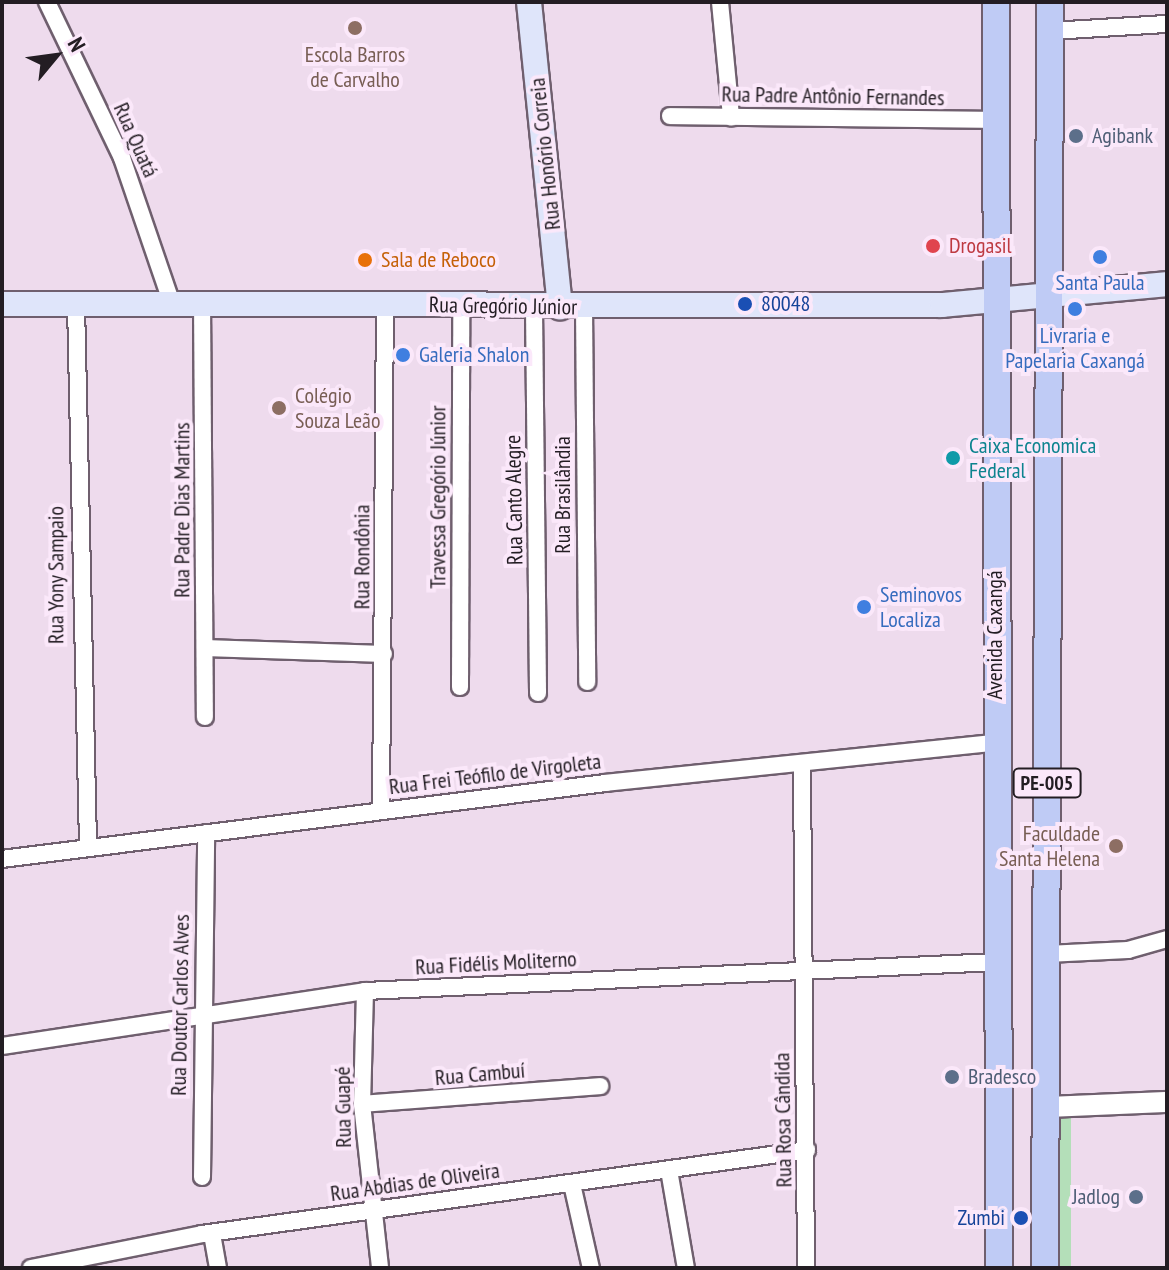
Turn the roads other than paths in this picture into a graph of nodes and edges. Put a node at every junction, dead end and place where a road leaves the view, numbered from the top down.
1 (47, 2) edge
2 (529, 2) edge
3 (720, 2) edge
4 (996, 2) edge
5 (1050, 2) edge
6 (1167, 24) edge
7 (1051, 31) junction
8 (670, 116) dead end
9 (731, 117) junction
10 (994, 120) junction
11 (1167, 284) edge
12 (1048, 298) junction
13 (171, 301) junction
14 (202, 302) junction
15 (1000, 302) junction
16 (76, 303) junction
17 (385, 303) junction
18 (2, 304) edge
19 (461, 307) junction
20 (572, 307) junction
21 (534, 308) junction
22 (205, 648) junction
23 (384, 654) junction
24 (587, 682) dead end
25 (460, 687) dead end
26 (538, 693) dead end
27 (205, 717) dead end
28 (995, 743) junction
29 (802, 764) junction
30 (381, 811) junction
31 (206, 833) junction
32 (88, 845) junction
33 (2, 859) edge
34 (1167, 939) edge
35 (1047, 954) junction
36 (996, 962) junction
37 (802, 971) junction
38 (365, 991) junction
39 (199, 1015) junction
40 (2, 1046) edge
41 (600, 1086) dead end
42 (1167, 1102) edge
43 (362, 1104) junction
44 (1046, 1107) junction
45 (807, 1150) junction
46 (669, 1170) junction
47 (202, 1177) dead end
48 (572, 1184) junction
49 (369, 1209) junction
50 (212, 1234) junction
51 (31, 1268) edge
52 (218, 1268) edge
53 (380, 1268) edge
54 (591, 1268) edge
55 (686, 1268) edge
56 (806, 1268) edge
57 (999, 1268) edge
58 (1045, 1268) edge

1 - 13 street, Rua Quatá
2 - 20 main road, Rua Honório Correia
3 - 9 street
4 - 10 main road, Avenida Caxangá / PE-005
5 - 7 main road, PE-005
6 - 7 street
7 - 12 main road, PE-005
8 - 9 street, Rua Padre Antônio Fernandes
9 - 10 street, Rua Padre Antônio Fernandes
10 - 15 main road, Avenida Caxangá / PE-005
11 - 12 main road, Rua Gregório Júnior
12 - 15 main road, Rua Gregório Júnior
12 - 35 main road, PE-005
13 - 14 main road, Rua Gregório Júnior
13 - 16 main road, Rua Gregório Júnior
14 - 17 main road, Rua Gregório Júnior
14 - 22 street, Rua Padre Dias Martins
15 - 20 main road, Rua Gregório Júnior
15 - 28 main road, Avenida Caxangá / PE-005
16 - 18 main road, Rua Gregório Júnior
16 - 32 street, Rua Yony Sampaio
17 - 19 main road, Rua Gregório Júnior
17 - 23 street, Rua Rondônia
19 - 21 main road, Rua Gregório Júnior
19 - 25 street, Travessa Gregório Júnior
20 - 21 main road, Rua Gregório Júnior
20 - 24 street, Rua Brasilândia
21 - 26 street, Rua Canto Alegre
22 - 23 street
22 - 27 street, Rua Padre Dias Martins
23 - 30 street, Rua Rondônia
28 - 29 street, Rua Frei Teófilo de Virgoleta
28 - 36 main road, Avenida Caxangá / PE-005
29 - 30 street, Rua Frei Teófilo de Virgoleta
29 - 37 street, Rua Rosa Cândida
30 - 31 street, Rua Frei Teófilo de Virgoleta
31 - 32 street, Rua Frei Teófilo de Virgoleta
31 - 39 street, Rua Doutor Carlos Alves
32 - 33 street, Rua Frei Teófilo de Virgoleta
34 - 35 street
35 - 44 main road, PE-005
36 - 37 street, Rua Fidélis Moliterno
36 - 57 main road, Avenida Caxangá / PE-005
37 - 38 street, Rua Fidélis Moliterno
37 - 45 street, Rua Rosa Cândida
38 - 39 street, Rua Fidélis Moliterno
38 - 43 street, Rua Guapé
39 - 40 street, Rua Fidélis Moliterno
39 - 47 street, Rua Doutor Carlos Alves
41 - 43 street, Rua Cambuí
42 - 44 street
43 - 49 street, Rua Guapé
44 - 58 main road, PE-005
45 - 46 street, Rua Abdias de Oliveira
45 - 56 street, Rua Rosa Cândida
46 - 48 street, Rua Abdias de Oliveira
46 - 55 street
48 - 49 street, Rua Abdias de Oliveira
48 - 54 street
49 - 50 street, Rua Abdias de Oliveira
49 - 53 street, Rua Guapé
50 - 51 street, Rua Abdias de Oliveira
50 - 52 street

